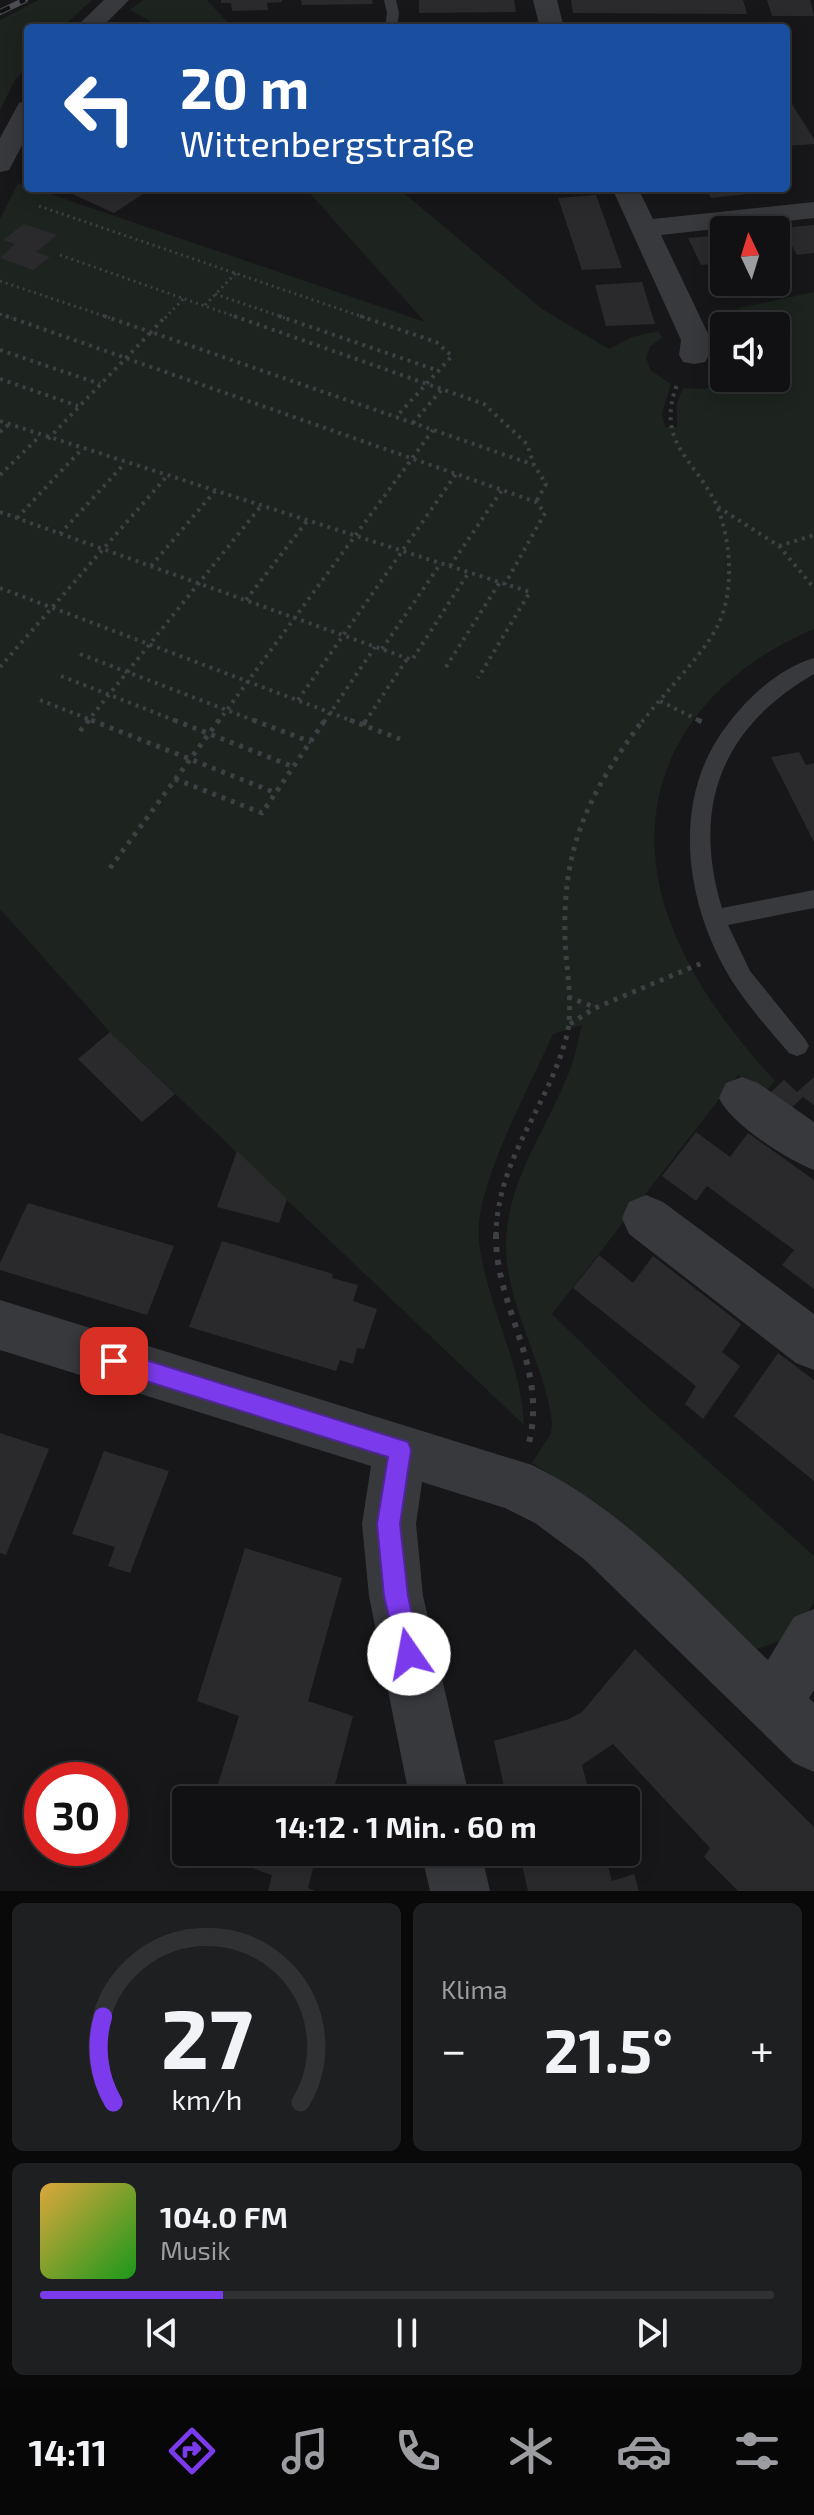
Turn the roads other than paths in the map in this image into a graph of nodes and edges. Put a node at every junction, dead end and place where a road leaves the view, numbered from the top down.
1 (117, 0) edge
2 (390, 0) edge
3 (545, 0) edge
4 (91, 24) edge
5 (392, 24) edge
6 (551, 24) edge
7 (24, 116) edge
8 (0, 164) edge
9 (627, 192) edge
10 (814, 210) edge
11 (644, 228) junction
12 (694, 355) road end
13 (814, 665) edge
14 (814, 899) edge
15 (714, 919) junction
16 (797, 1046) dead end
17 (742, 1098) dead end
18 (814, 1148) edge
19 (646, 1218) dead end
20 (0, 1325) edge
21 (814, 1345) edge
22 (400, 1450) junction
23 (814, 1637) edge
24 (774, 1703) junction
25 (814, 1743) edge
26 (437, 1786) edge
27 (454, 1866) edge
28 (460, 1891) edge

1 - 4 street
2 - 5 lane
3 - 6 street
7 - 8 street
9 - 11 street
10 - 11 street
11 - 12 street
13 - 15 lane
14 - 15 lane
15 - 16 lane
17 - 18 street
19 - 21 street
20 - 22 street
22 - 24 street
22 - 26 street
23 - 24 street
24 - 25 street
27 - 28 street

